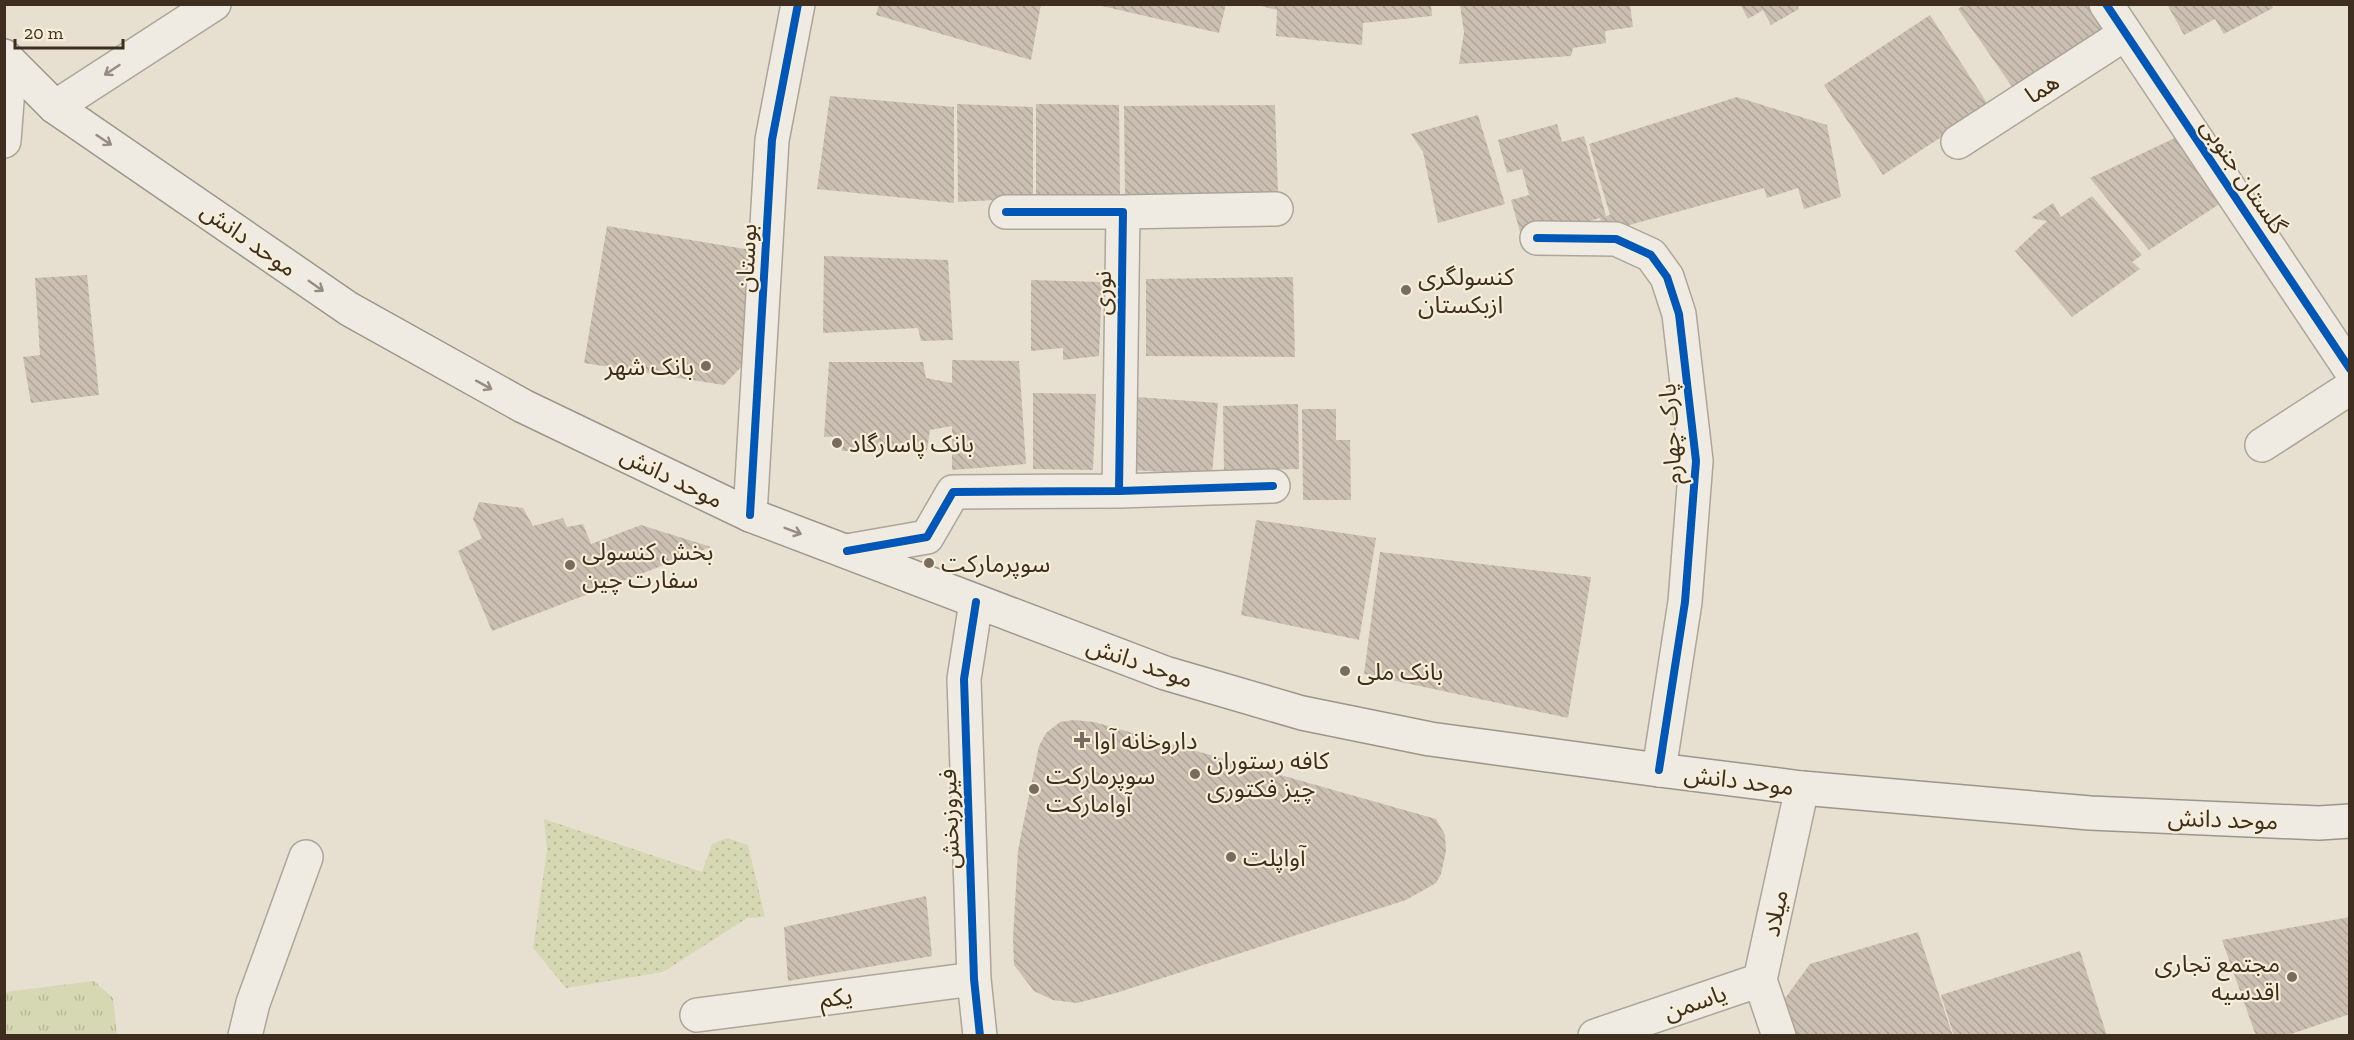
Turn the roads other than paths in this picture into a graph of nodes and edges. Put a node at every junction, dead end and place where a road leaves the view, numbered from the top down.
1 (214, 4) edge
2 (798, 4) edge
3 (2106, 4) edge
4 (2126, 34) junction
5 (7, 59) edge
6 (56, 106) junction
7 (4, 141) edge
8 (1958, 141) dead end
9 (1276, 209) dead end
10 (1006, 212) dead end
11 (1123, 212) junction
12 (1537, 238) dead end
13 (2349, 369) edge
14 (2349, 388) edge
15 (2262, 445) dead end
16 (1273, 486) dead end
17 (1119, 491) junction
18 (750, 515) junction
19 (847, 551) junction
20 (976, 602) junction
21 (1659, 770) junction
22 (1802, 788) junction
23 (2349, 821) edge
24 (306, 856) dead end
25 (974, 979) junction
26 (1760, 980) junction
27 (697, 1015) dead end
28 (245, 1035) edge
29 (980, 1035) edge
30 (1595, 1035) edge
31 (1779, 1035) edge

1 -> 6 street
2 - 18 street, بوستان
3 - 4 street, گلستان جنوبی
4 - 8 street, هما
4 - 13 street, گلستان جنوبی
5 - 6 street, موحد دانش
5 - 7 street
6 -> 18 street, موحد دانش
9 - 11 street
10 - 11 street
11 - 17 street, نوری
12 - 21 street, پارک چهارم
14 - 15 street
16 - 17 street
17 - 19 street
18 -> 19 street, موحد دانش
19 - 20 street, موحد دانش
20 - 21 street, موحد دانش
20 - 25 street, فیروزبخش
21 - 22 street, موحد دانش
22 - 23 street, موحد دانش
22 - 26 street, میلاد
24 - 28 street
25 - 27 street, یکم
25 - 29 street, فیروزبخش
26 - 30 street, یاسمن
26 - 31 street

